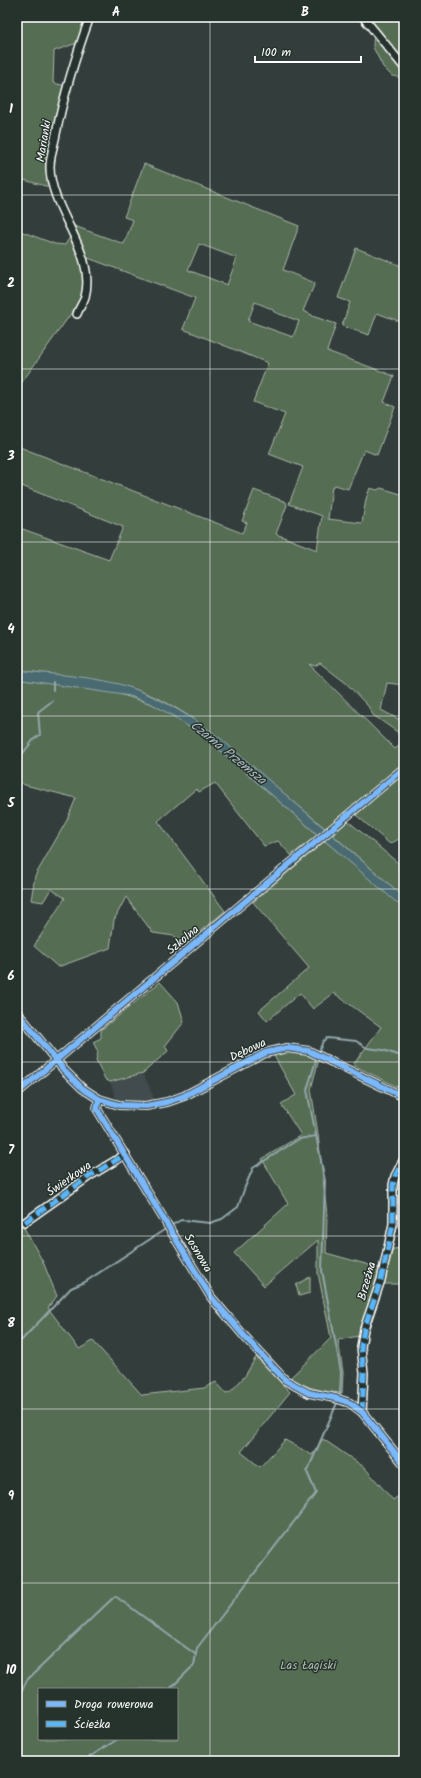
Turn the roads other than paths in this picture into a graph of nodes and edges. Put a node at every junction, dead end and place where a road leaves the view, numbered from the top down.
1 (90, 17) edge
2 (363, 17) edge
3 (404, 67) edge
4 (77, 314) dead end
5 (404, 768) edge
6 (17, 1012) edge
7 (56, 1061) junction
8 (17, 1092) edge
9 (404, 1097) edge
10 (99, 1099) junction
11 (126, 1154) junction
12 (404, 1159) edge
13 (25, 1222) dead end
14 (362, 1412) junction
15 (404, 1464) edge

1 - 4 street, Marianki
2 - 3 street
5 - 7 street, Szkolna
6 - 7 street
7 - 8 street, Szkolna
7 - 10 street
9 - 10 street, Dębowa
10 - 11 street, Sosnowa
11 - 13 street, Świerkowa
11 - 14 street, Sosnowa
12 - 14 street, Brzeźna
14 - 15 street, Sosnowa

